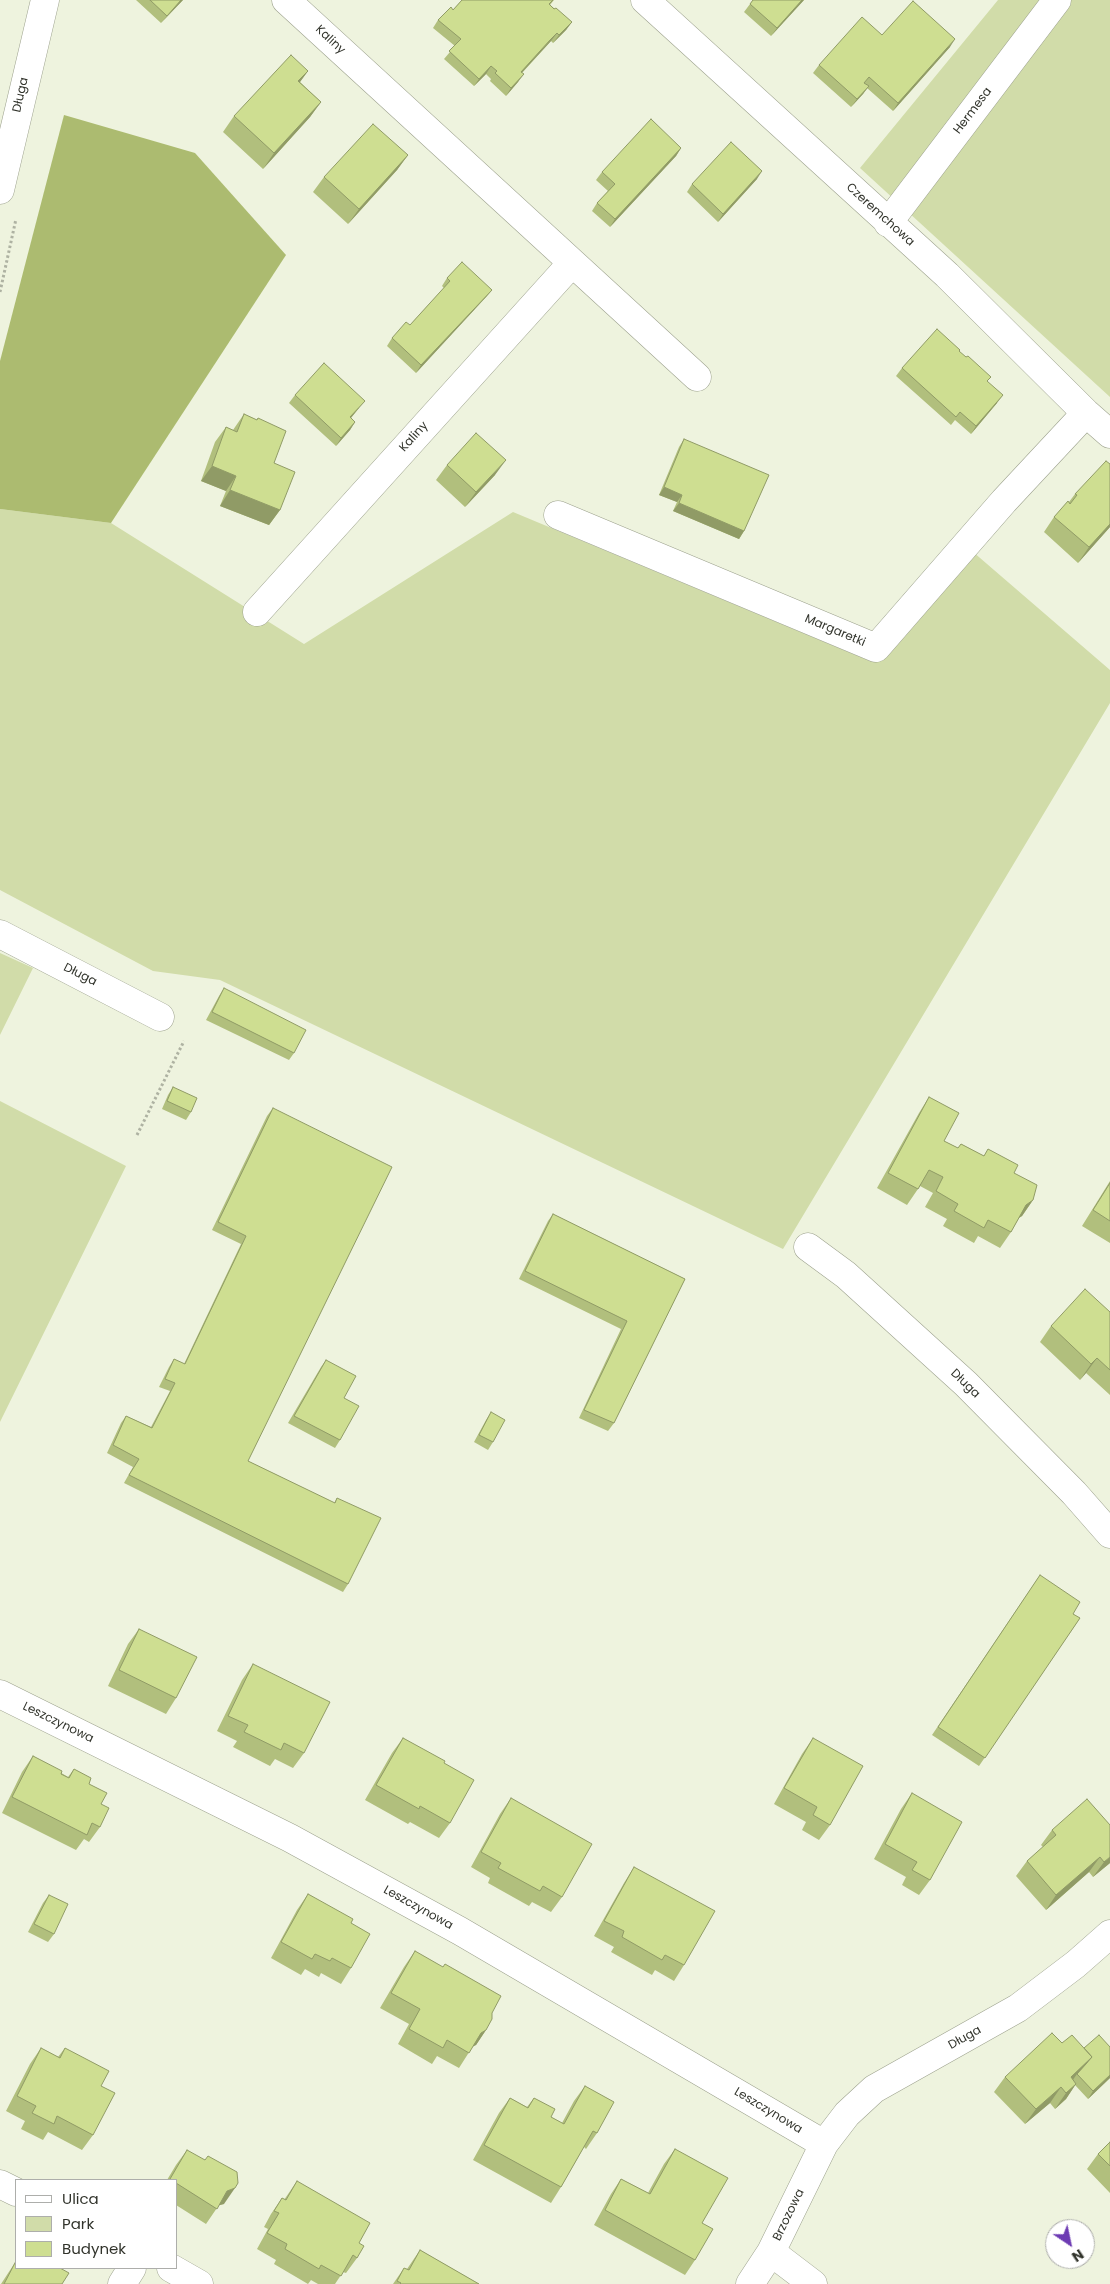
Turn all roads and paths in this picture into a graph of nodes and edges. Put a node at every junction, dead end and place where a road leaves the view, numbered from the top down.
1 (45, 0) edge
2 (286, 0) edge
3 (645, 0) edge
4 (1057, 0) edge
5 (0, 190) edge
6 (888, 223) junction
7 (572, 263) junction
8 (697, 377) dead end
9 (1086, 413) junction
10 (1110, 434) edge
11 (558, 515) dead end
12 (257, 612) dead end
13 (0, 934) edge
14 (160, 1016) dead end
15 (184, 1040) dead end
16 (137, 1135) dead end
17 (808, 1247) dead end
18 (1109, 1530) edge
19 (0, 1694) edge
20 (1110, 1934) edge
21 (824, 2144) junction
22 (0, 2184) edge
23 (15, 2192) edge
24 (771, 2252) junction
25 (131, 2269) edge
26 (173, 2269) edge
27 (122, 2284) edge
28 (199, 2284) edge
29 (750, 2284) edge
30 (813, 2284) edge

1 - 5 street, Długa
2 - 7 street, Kaliny
3 - 6 street, Czeremchowa
4 - 6 street, Hermesa
6 - 9 street, Czeremchowa
7 - 8 street, Kaliny
7 - 12 street, Kaliny
9 - 10 street, Czeremchowa
9 - 11 street, Margaretki
13 - 14 street, Długa
15 - 16 path
17 - 18 street, Długa
19 - 21 street, Leszczynowa
20 - 21 street, Długa
21 - 24 street, Brzozowa
22 - 23 street
24 - 29 street, Brzozowa
24 - 30 street
25 - 27 street
26 - 28 street

